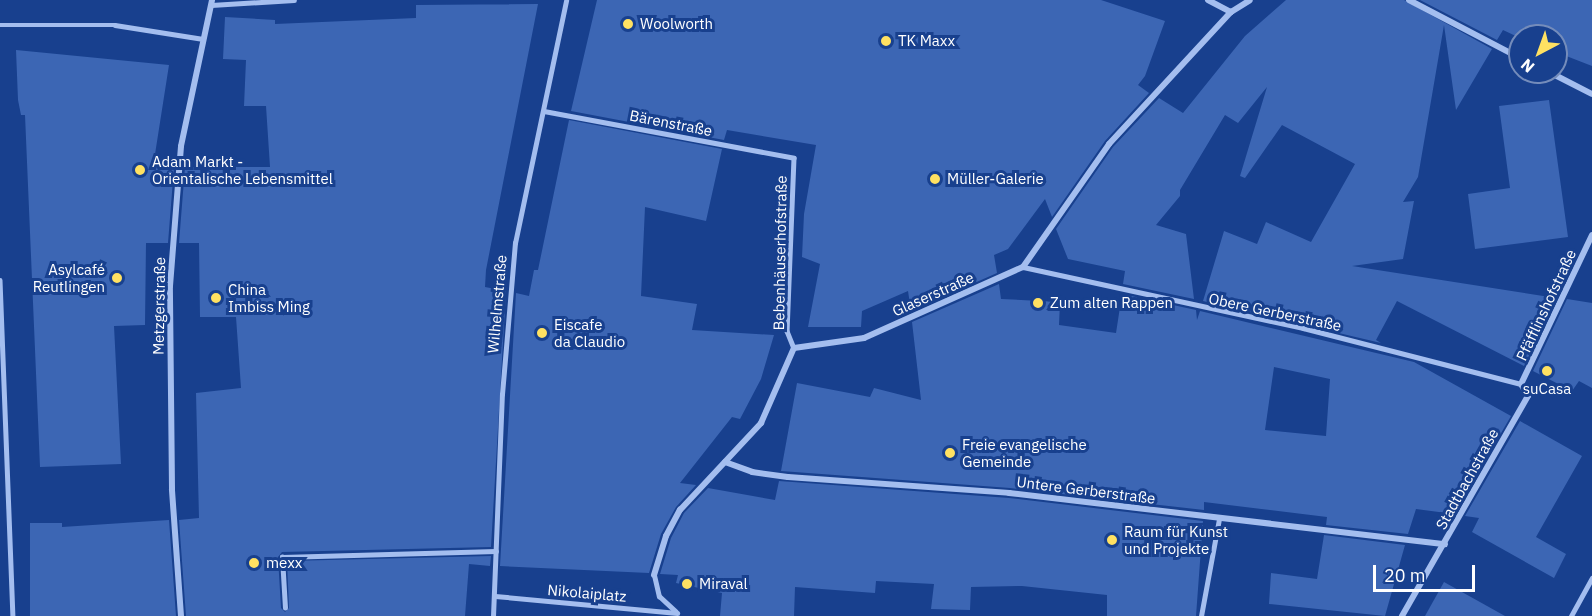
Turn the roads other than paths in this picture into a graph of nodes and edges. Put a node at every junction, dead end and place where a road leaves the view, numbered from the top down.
1 (294, 0) edge
2 (566, 0) edge
3 (1208, 0) edge
4 (1250, 0) edge
5 (1409, 0) edge
6 (212, 2) edge
7 (1232, 12) junction
8 (0, 25) edge
9 (203, 39) junction
10 (1508, 52) edge
11 (1568, 82) edge
12 (1592, 94) edge
13 (544, 111) junction
14 (794, 158) joint
15 (1592, 235) edge
16 (1023, 267) junction
17 (0, 280) edge
18 (794, 348) junction
19 (1521, 384) junction
20 (0, 445) edge
21 (7, 445) junction
22 (725, 462) junction
23 (1219, 519) junction
24 (1445, 544) junction
25 (496, 551) junction
26 (654, 575) joint
27 (1592, 579) edge
28 (495, 596) junction
29 (285, 608) dead end
30 (678, 615) edge
31 (13, 616) edge
32 (181, 616) edge
33 (493, 616) edge
34 (1201, 616) edge
35 (1402, 616) edge
36 (1571, 616) edge

1 - 6 street
2 - 13 street, Wilhelmstraße
3 - 7 street
4 - 7 street
5 - 10 street
6 - 9 street, Metzgerstraße
7 - 16 street
8 - 9 lane
9 - 32 street, Metzgerstraße
11 - 12 street
13 - 14 lane, Bärenstraße
13 - 25 street, Wilhelmstraße
14 - 18 lane, Bebenhäuserhofstraße
15 - 19 street, Pfäfflinshofstraße
16 - 18 street, Glaserstraße
16 - 19 street, Obere Gerberstraße
17 - 21 lane
18 - 22 street
19 - 24 street, Stadtbachstraße
20 - 21 lane
21 - 31 lane
22 - 23 street, Untere Gerberstraße
22 - 26 street
23 - 24 street, Untere Gerberstraße
23 - 34 street
24 - 35 street, Stadtbachstraße
25 - 28 street, Wilhelmstraße
25 - 29 lane
26 - 30 street, Nikolaiplatz
27 - 36 lane
28 - 30 street, Nikolaiplatz
28 - 33 street, Wilhelmstraße

